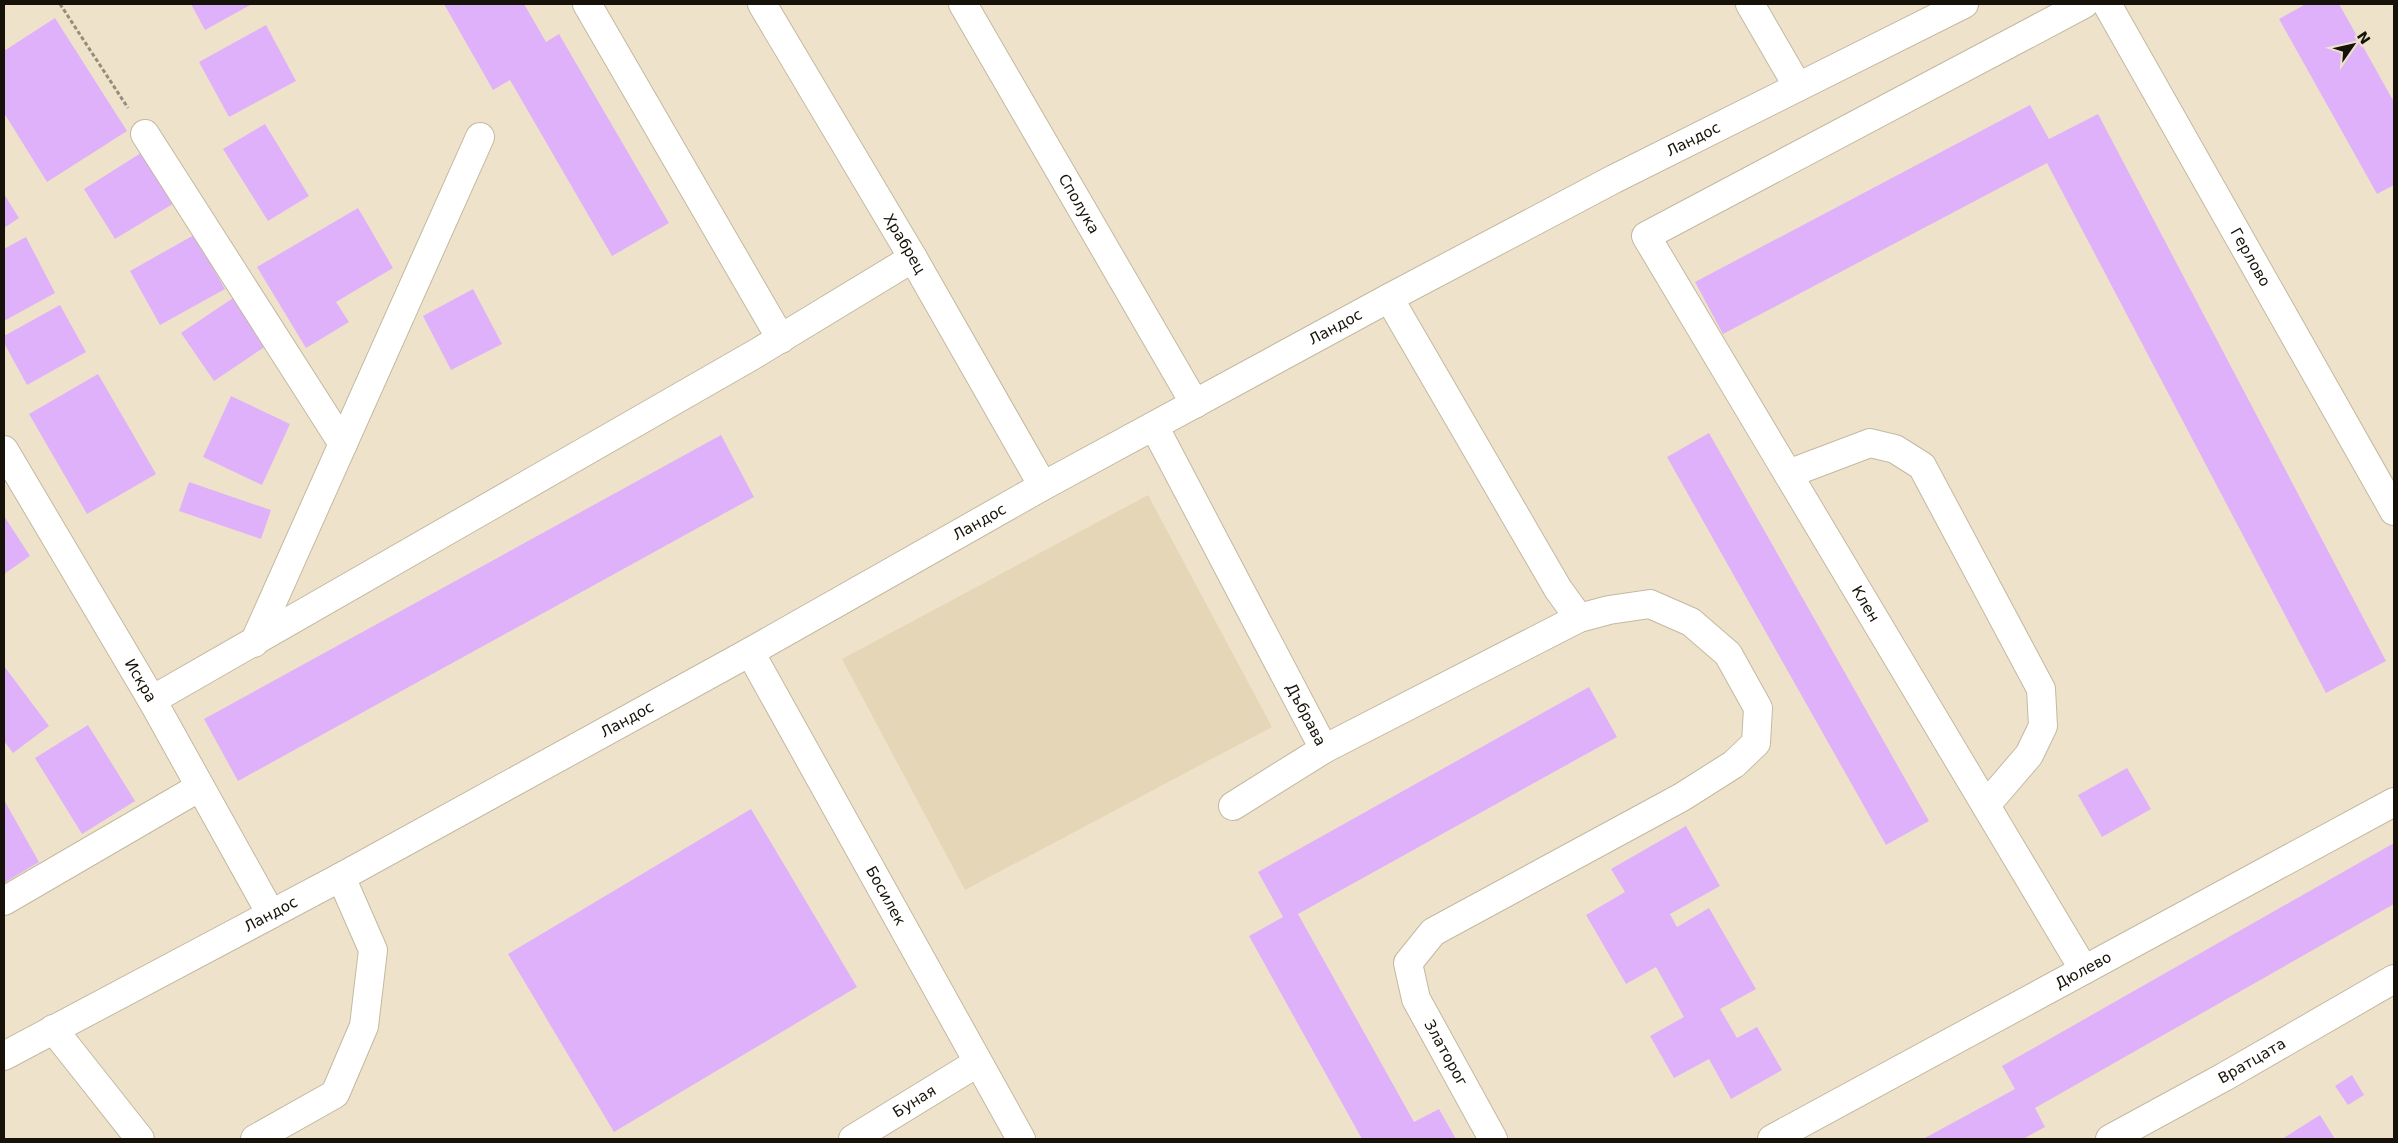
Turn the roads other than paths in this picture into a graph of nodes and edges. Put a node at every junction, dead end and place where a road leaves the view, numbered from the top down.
1 (587, 4) edge
2 (762, 4) edge
3 (963, 4) edge
4 (1750, 4) edge
5 (1964, 4) edge
6 (2084, 4) edge
7 (2107, 4) edge
8 (1798, 87) junction
9 (145, 134) road end
10 (480, 137) dead end
11 (912, 258) junction
12 (1390, 298) junction
13 (781, 339) junction
14 (1195, 404) junction
15 (1154, 426) junction
16 (343, 444) junction
17 (4, 450) edge
18 (1788, 474) junction
19 (1042, 486) junction
20 (2394, 510) edge
21 (1579, 618) junction
22 (254, 643) junction
23 (750, 652) junction
24 (152, 700) junction
25 (1324, 749) junction
26 (200, 787) junction
27 (2394, 802) edge
28 (1986, 805) junction
29 (1233, 806) dead end
30 (341, 877) junction
31 (4, 901) edge
32 (272, 914) junction
33 (1408, 963) joint
34 (2084, 970) junction
35 (2394, 979) edge
36 (54, 1029) junction
37 (4, 1056) edge
38 (977, 1063) junction
39 (140, 1139) edge
40 (255, 1139) edge
41 (853, 1139) edge
42 (1021, 1139) edge
43 (1492, 1139) edge
44 (1772, 1139) edge
45 (2110, 1139) edge

1 - 13 street
2 - 11 street, Храбрец
3 - 14 street, Сполука
4 - 8 street
5 - 8 street, Ландос
6 - 18 street, Клен
7 - 20 street, Герлово
8 - 12 street, Ландос
9 - 16 street
10 - 16 street
11 - 13 street
11 - 19 street, Храбрец
12 - 14 street, Ландос
12 - 21 street
13 - 22 street
14 - 15 street, Ландос
15 - 19 street, Ландос
15 - 25 street, Дъбрава
16 - 22 street
17 - 24 street, Искра
18 - 28 street, Клен
18 - 28 street
19 - 23 street, Ландос
21 - 25 street, Дъбрава
21 - 33 street, Дъбрава
22 - 24 street
23 - 30 street, Ландос
23 - 38 street, Босилек
24 - 26 street, Искра
25 - 29 street
26 - 31 street
26 - 32 street, Искра
27 - 34 street, Дюлево
28 - 34 street, Клен
30 - 32 street, Ландос
30 - 40 street
32 - 36 street, Ландос
33 - 43 street, Златорог
34 - 44 street, Дюлево
35 - 45 street, Вратцата
36 - 37 street, Ландос
36 - 39 street
38 - 41 street, Буная
38 - 42 street, Босилек

